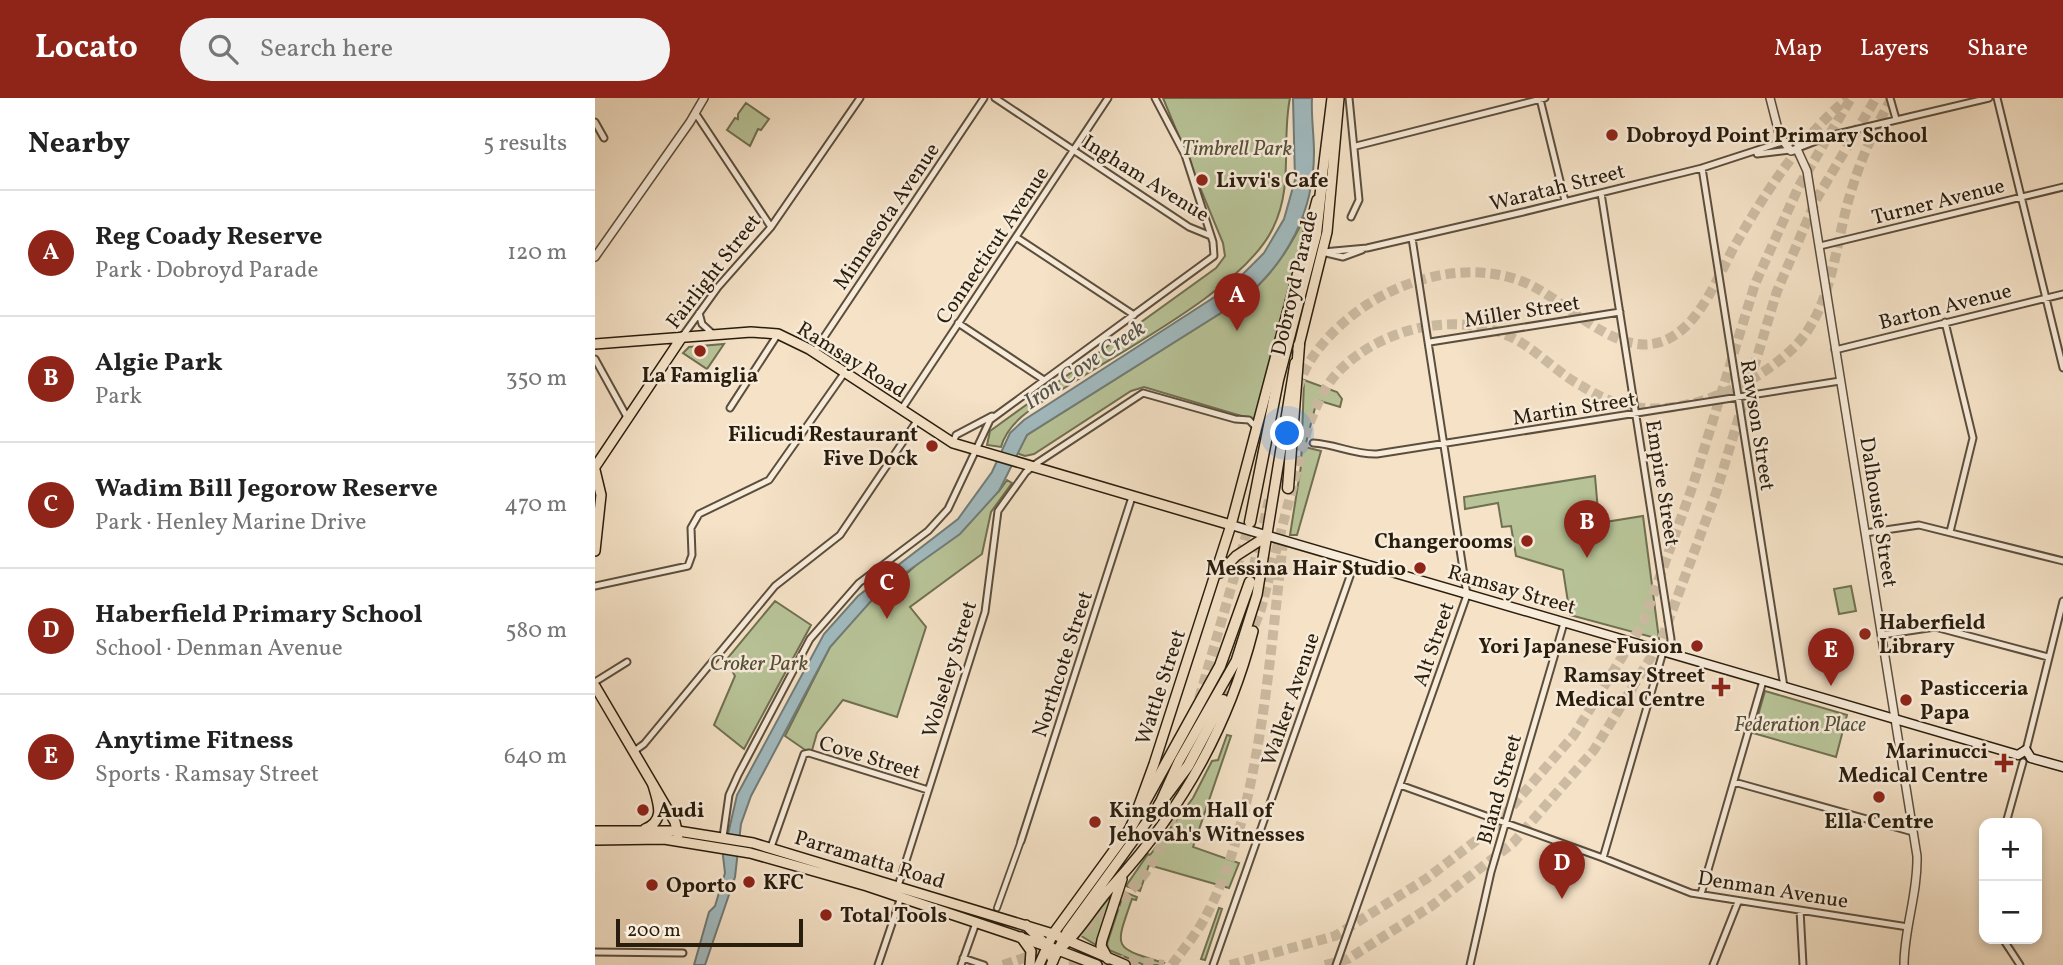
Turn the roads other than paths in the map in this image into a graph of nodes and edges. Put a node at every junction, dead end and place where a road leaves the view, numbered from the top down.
1 (860, 98) edge
2 (984, 98) edge
3 (995, 98) edge
4 (1108, 98) edge
5 (1155, 98) edge
6 (1332, 98) edge
7 (1339, 98) edge
8 (1349, 98) edge
9 (1542, 98) edge
10 (1770, 98) edge
11 (1890, 98) edge
12 (1989, 98) edge
13 (1997, 98) edge
14 (702, 99) edge
15 (696, 114) junction
16 (1896, 120) junction
17 (595, 122) edge
18 (604, 138) dead end
19 (1791, 144) junction
20 (1356, 146) junction
21 (1073, 150) junction
22 (1754, 154) junction
23 (1702, 168) junction
24 (1322, 182) joint
25 (2063, 187) edge
26 (1601, 192) junction
27 (2022, 197) junction
28 (1565, 201) junction
29 (1350, 217) dead end
30 (771, 227) junction
31 (1211, 236) junction
32 (1016, 237) junction
33 (1412, 238) junction
34 (1820, 246) junction
35 (1313, 250) junction
36 (595, 257) edge
37 (2063, 294) edge
38 (2046, 298) junction
39 (1620, 312) junction
40 (699, 313) junction
41 (1134, 315) junction
42 (1945, 322) junction
43 (958, 323) junction
44 (778, 334) junction
45 (714, 335) junction
46 (682, 337) junction
47 (1430, 342) junction
48 (595, 344) edge
49 (1299, 345) junction
50 (1835, 350) junction
51 (814, 352) junction
52 (595, 359) edge
53 (2063, 368) edge
54 (845, 372) junction
55 (1044, 380) junction
56 (1840, 381) junction
57 (1288, 392) joint
58 (1738, 398) junction
59 (730, 408) dead end
60 (901, 410) junction
61 (998, 413) junction
62 (1636, 414) junction
63 (627, 417) junction
64 (917, 421) junction
65 (1258, 430) junction
66 (953, 443) junction
67 (1313, 443) dead end
68 (1445, 444) junction
69 (976, 451) junction
70 (996, 457) joint
71 (1032, 467) junction
72 (595, 468) edge
73 (1289, 488) dead end
74 (1132, 497) junction
75 (1250, 522) tunnel mouth
76 (1231, 526) junction
77 (1950, 532) junction
78 (1865, 533) junction
79 (1267, 536) junction
80 (595, 551) edge
81 (2063, 561) edge
82 (1355, 562) junction
83 (1215, 580) junction
84 (1250, 582) tunnel mouth
85 (595, 586) edge
86 (1467, 594) junction
87 (2063, 601) edge
88 (1256, 603) junction
89 (1564, 623) junction
90 (1882, 635) junction
91 (1667, 653) junction
92 (2048, 657) junction
93 (627, 662) dead end
94 (1763, 681) junction
95 (595, 684) edge
96 (1784, 688) junction
97 (1223, 699) tunnel mouth
98 (1895, 720) junction
99 (633, 752) junction
100 (2025, 756) junction
101 (2063, 767) edge
102 (1734, 782) junction
103 (653, 785) junction
104 (1400, 785) junction
105 (928, 790) junction
106 (1160, 805) junction
107 (2006, 818) edge
108 (1505, 822) junction
109 (1131, 827) junction
110 (643, 830) junction
111 (595, 831) edge
112 (1913, 832) junction
113 (678, 836) junction
114 (595, 840) edge
115 (725, 841) junction
116 (1021, 841) joint
117 (771, 847) junction
118 (1603, 858) junction
119 (1125, 875) junction
120 (898, 886) junction
121 (1701, 894) junction
122 (901, 897) junction
123 (1738, 902) junction
124 (997, 908) dead end
125 (1800, 910) junction
126 (976, 923) junction
127 (1908, 927) junction
128 (1021, 937) junction
129 (1066, 940) junction
130 (1048, 942) junction
131 (2006, 944) edge
132 (1058, 950) junction
133 (595, 952) edge
134 (683, 953) dead end
135 (964, 958) junction
136 (1108, 959) junction
137 (1052, 963) edge
138 (877, 965) edge
139 (961, 965) edge
140 (984, 965) edge
141 (1030, 965) edge
142 (1039, 965) edge
143 (1097, 965) edge
144 (1125, 965) edge
145 (1213, 965) edge
146 (1336, 965) edge
147 (1470, 965) edge
148 (1713, 965) edge
149 (1803, 965) edge
150 (1904, 965) edge
151 (2020, 965) edge

1 - 30 street, Fairlight Street
2 - 51 street, Minnesota Avenue
3 - 21 street, Ingham Avenue
4 - 21 street, Connecticut Avenue
5 - 31 street
6 - 24 main road, Dobroyd Parade
7 - 35 main road, Dobroyd Parade
8 - 20 street, Dobroyd Parade
9 - 20 street
9 - 28 street
10 - 19 street, Dalhousie Street
11 - 16 street
12 - 16 street, Waratah Street
13 - 27 street
14 - 15 street
15 - 30 street
15 - 36 street
16 - 19 street, Waratah Street
17 - 18 street
19 - 22 street, Waratah Street
19 - 22 street, Waratah Street
19 - 34 street, Dalhousie Street
20 - 29 street, Dobroyd Parade
21 - 31 street, Ingham Avenue
21 - 32 street, Connecticut Avenue
22 - 23 street, Waratah Street
23 - 26 street, Waratah Street
23 - 58 street, Rawson Street
24 - 35 highway
25 - 27 street, Turner Avenue
26 - 28 street, Waratah Street
26 - 39 street, Empire Street
27 - 34 street, Turner Avenue
27 - 38 street
28 - 33 street, Waratah Street
30 - 40 street, Fairlight Street
31 - 41 street
32 - 41 street
32 - 43 street, Connecticut Avenue
33 - 35 street, Waratah Street
33 - 47 street, Alt Street
34 - 50 street, Dalhousie Street
35 - 49 main road, Dobroyd Parade
35 - 65 main road, Dobroyd Parade
35 - 75 highway
37 - 38 street, Barton Avenue
38 - 42 street, Barton Avenue
38 - 53 street
39 - 47 street, Miller Street
39 - 62 street, Empire Street
40 - 45 street
40 - 46 street, Fairlight Street
41 - 55 street
42 - 50 street, Barton Avenue
42 - 77 street
43 - 55 street
43 - 60 street, Connecticut Avenue
44 - 45 main road, Ramsay Road
44 - 51 main road, Ramsay Road
44 - 59 street
45 - 46 main road, Ramsay Road
46 - 48 main road, Ramsay Road
46 - 63 main road, Fairlight Street
47 - 68 street, Alt Street
49 - 57 main road, Dobroyd Parade
49 - 73 highway
50 - 56 street, Dalhousie Street
51 - 54 main road, Ramsay Road
52 - 63 street
54 - 60 main road, Ramsay Road
54 - 85 street
55 - 61 street
56 - 58 street, Martin Street
56 - 78 street, Dalhousie Street
57 - 79 main road, Wattle Street
58 - 62 street, Martin Street
58 - 96 street, Rawson Street
60 - 64 main road, Ramsay Road
61 - 66 street
61 - 69 street
62 - 68 street, Martin Street
62 - 91 street, Empire Street
63 - 72 main road, Fairlight Street
64 - 66 main road, Ramsay Road
64 - 99 street
65 - 71 street
65 - 76 main road, Wattle Street
66 - 69 main road, Ramsay Road
67 - 68 street, Martin Street
68 - 86 street, Alt Street
69 - 70 main road, Ramsay Road
69 - 115 street
70 - 71 main road, Ramsay Street
71 - 74 main road, Ramsay Street
71 - 105 street, Wolseley Street
72 - 80 main road
74 - 76 main road, Ramsay Street
74 - 116 street, Northcote Street
76 - 79 main road, Ramsay Street
76 - 83 main road, Wattle Street
77 - 78 street
77 - 81 street
78 - 90 street, Dalhousie Street
79 - 82 main road, Ramsay Street
79 - 83 main road
79 - 88 main road, Wattle Street
82 - 86 main road, Ramsay Street
82 - 145 street, Walker Avenue
83 - 109 main road, Wattle Street
84 - 109 highway
86 - 89 main road, Ramsay Street
86 - 104 street, Alt Street
87 - 92 street
88 - 106 main road, Wattle Street
88 - 119 main road, Wattle Street
89 - 91 main road, Ramsay Street
89 - 108 street, Bland Street
90 - 92 street
90 - 98 street, Dalhousie Street
91 - 94 main road, Ramsay Street
91 - 118 street, Empire Street
92 - 100 street
93 - 95 street
94 - 96 main road, Ramsay Street
94 - 102 street
95 - 99 main road
96 - 98 main road, Ramsay Street
97 - 106 highway
98 - 100 main road, Ramsay Street
98 - 112 street, Dalhousie Street
99 - 103 main road
100 - 101 main road, Ramsay Street
100 - 107 street
102 - 112 street
102 - 121 street
103 - 110 main road
103 - 113 main road
104 - 108 street, Denman Avenue
104 - 146 street, Alt Street
105 - 117 street, Cove Street
105 - 120 street, Wolseley Street
106 - 129 main road, Wattle Street
108 - 118 street, Denman Avenue
108 - 147 street, Bland Street
109 - 130 main road, Wattle Street
110 - 111 main road, Parramatta Road
110 - 113 main road, Parramatta Road
112 - 127 street, Dalhousie Street
113 - 114 main road, Parramatta Road
113 - 115 main road, Parramatta Road
115 - 117 main road, Parramatta Road
115 - 122 main road, Parramatta Road
116 - 124 street
117 - 120 main road, Parramatta Road
118 - 121 street, Denman Avenue
119 - 129 main road, Wattle Street
119 - 136 main road
120 - 130 main road, Parramatta Road
121 - 123 street, Denman Avenue
122 - 126 main road, Parramatta Road
122 - 138 street
123 - 125 street, Denman Avenue
123 - 148 street
125 - 127 street, Denman Avenue
125 - 149 street
126 - 128 main road, Parramatta Road
126 - 135 street
127 - 150 street, Dalhousie Street
128 - 130 main road, Parramatta Road
128 - 141 main road
129 - 130 main road, Parramatta Road
129 - 132 main road, Wattle Street
129 - 136 main road, Parramatta Road
130 - 132 main road, Parramatta Road
130 - 137 main road
130 - 142 main road, Wattle Street
131 - 151 street
132 - 137 main road
132 - 143 main road, Parramatta Road
133 - 134 street
135 - 139 street
135 - 140 street
136 - 144 main road, Parramatta Road

